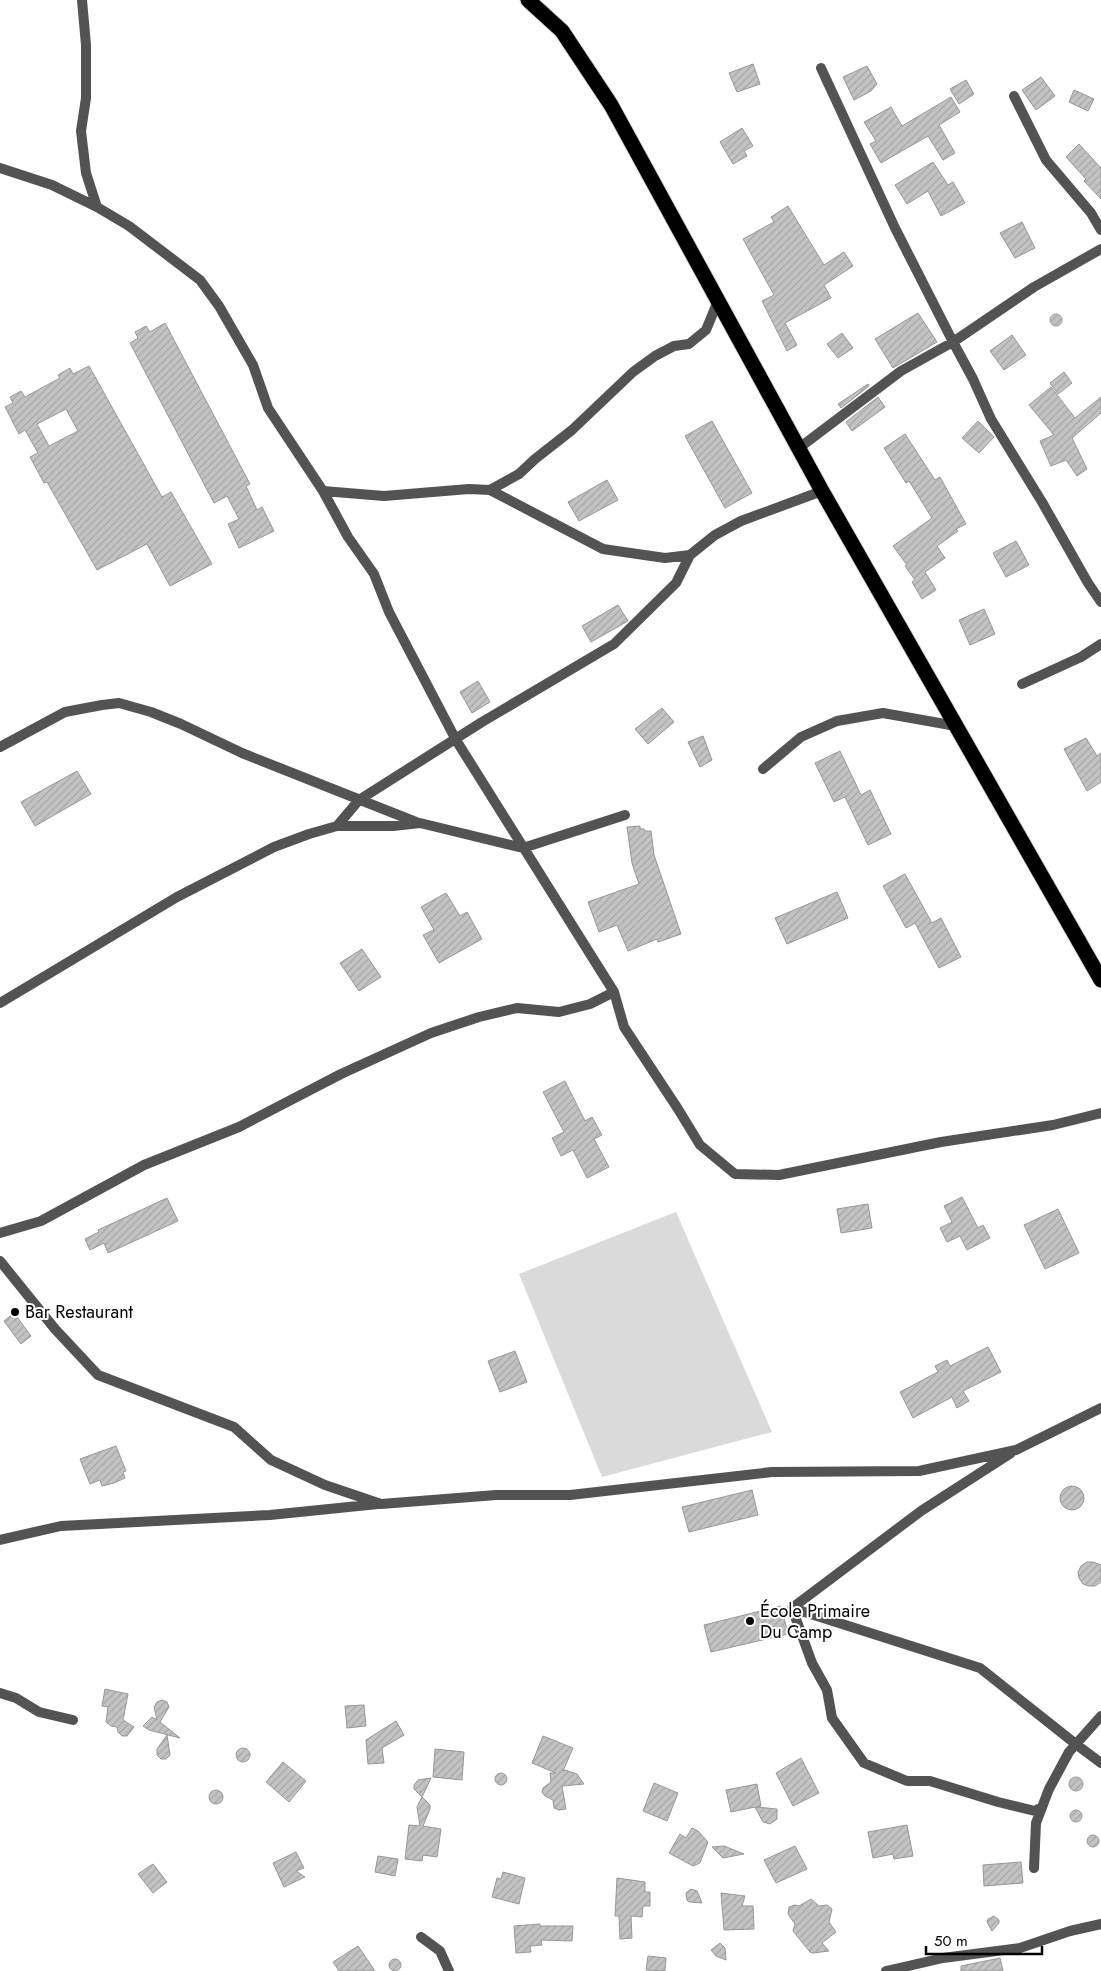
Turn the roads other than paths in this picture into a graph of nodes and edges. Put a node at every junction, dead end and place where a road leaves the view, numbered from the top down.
1 (82, 0) edge
2 (528, 0) edge
3 (821, 68) dead end
4 (1014, 96) dead end
5 (0, 168) edge
6 (97, 207) junction
7 (1101, 230) edge
8 (1101, 249) edge
9 (718, 301) junction
10 (953, 342) junction
11 (799, 448) junction
12 (323, 490) junction
13 (490, 490) junction
14 (822, 491) junction
15 (690, 555) junction
16 (1101, 602) edge
17 (1101, 644) edge
18 (1022, 684) dead end
19 (956, 726) junction
20 (456, 740) junction
21 (0, 747) edge
22 (762, 768) dead end
23 (359, 800) junction
24 (625, 815) dead end
25 (420, 823) junction
26 (337, 826) junction
27 (523, 848) junction
28 (1101, 980) edge
29 (614, 992) junction
30 (0, 1003) edge
31 (1101, 1113) edge
32 (0, 1233) edge
33 (0, 1261) edge
34 (1101, 1408) edge
35 (1016, 1450) junction
36 (381, 1504) junction
37 (0, 1540) edge
38 (792, 1608) junction
39 (0, 1693) edge
40 (1101, 1716) edge
41 (73, 1720) dead end
42 (1076, 1745) junction
43 (1101, 1762) edge
44 (1039, 1811) junction
45 (1034, 1868) dead end
46 (1101, 1924) edge
47 (421, 1937) dead end
48 (449, 1971) edge
49 (886, 1971) edge

1 - 6 street
2 - 9 highway
3 - 10 street
4 - 7 street
5 - 6 street
6 - 12 street
8 - 10 street
9 - 11 highway
9 - 13 street
10 - 11 street
10 - 16 street
11 - 14 highway
12 - 13 street
12 - 20 street
13 - 15 street
14 - 15 street
14 - 19 highway
15 - 20 street
17 - 18 street
19 - 22 street
19 - 28 highway
20 - 23 street
20 - 27 street
21 - 23 street
23 - 25 street
23 - 26 street
24 - 27 street
25 - 26 street
25 - 27 street
26 - 30 street
27 - 29 street
29 - 31 street
29 - 32 street
33 - 36 street
34 - 35 street
35 - 36 street
35 - 38 street
36 - 37 street
38 - 42 street
38 - 44 street
39 - 41 street
40 - 42 street
42 - 43 street
42 - 44 street
44 - 45 street
46 - 49 street
47 - 48 street

